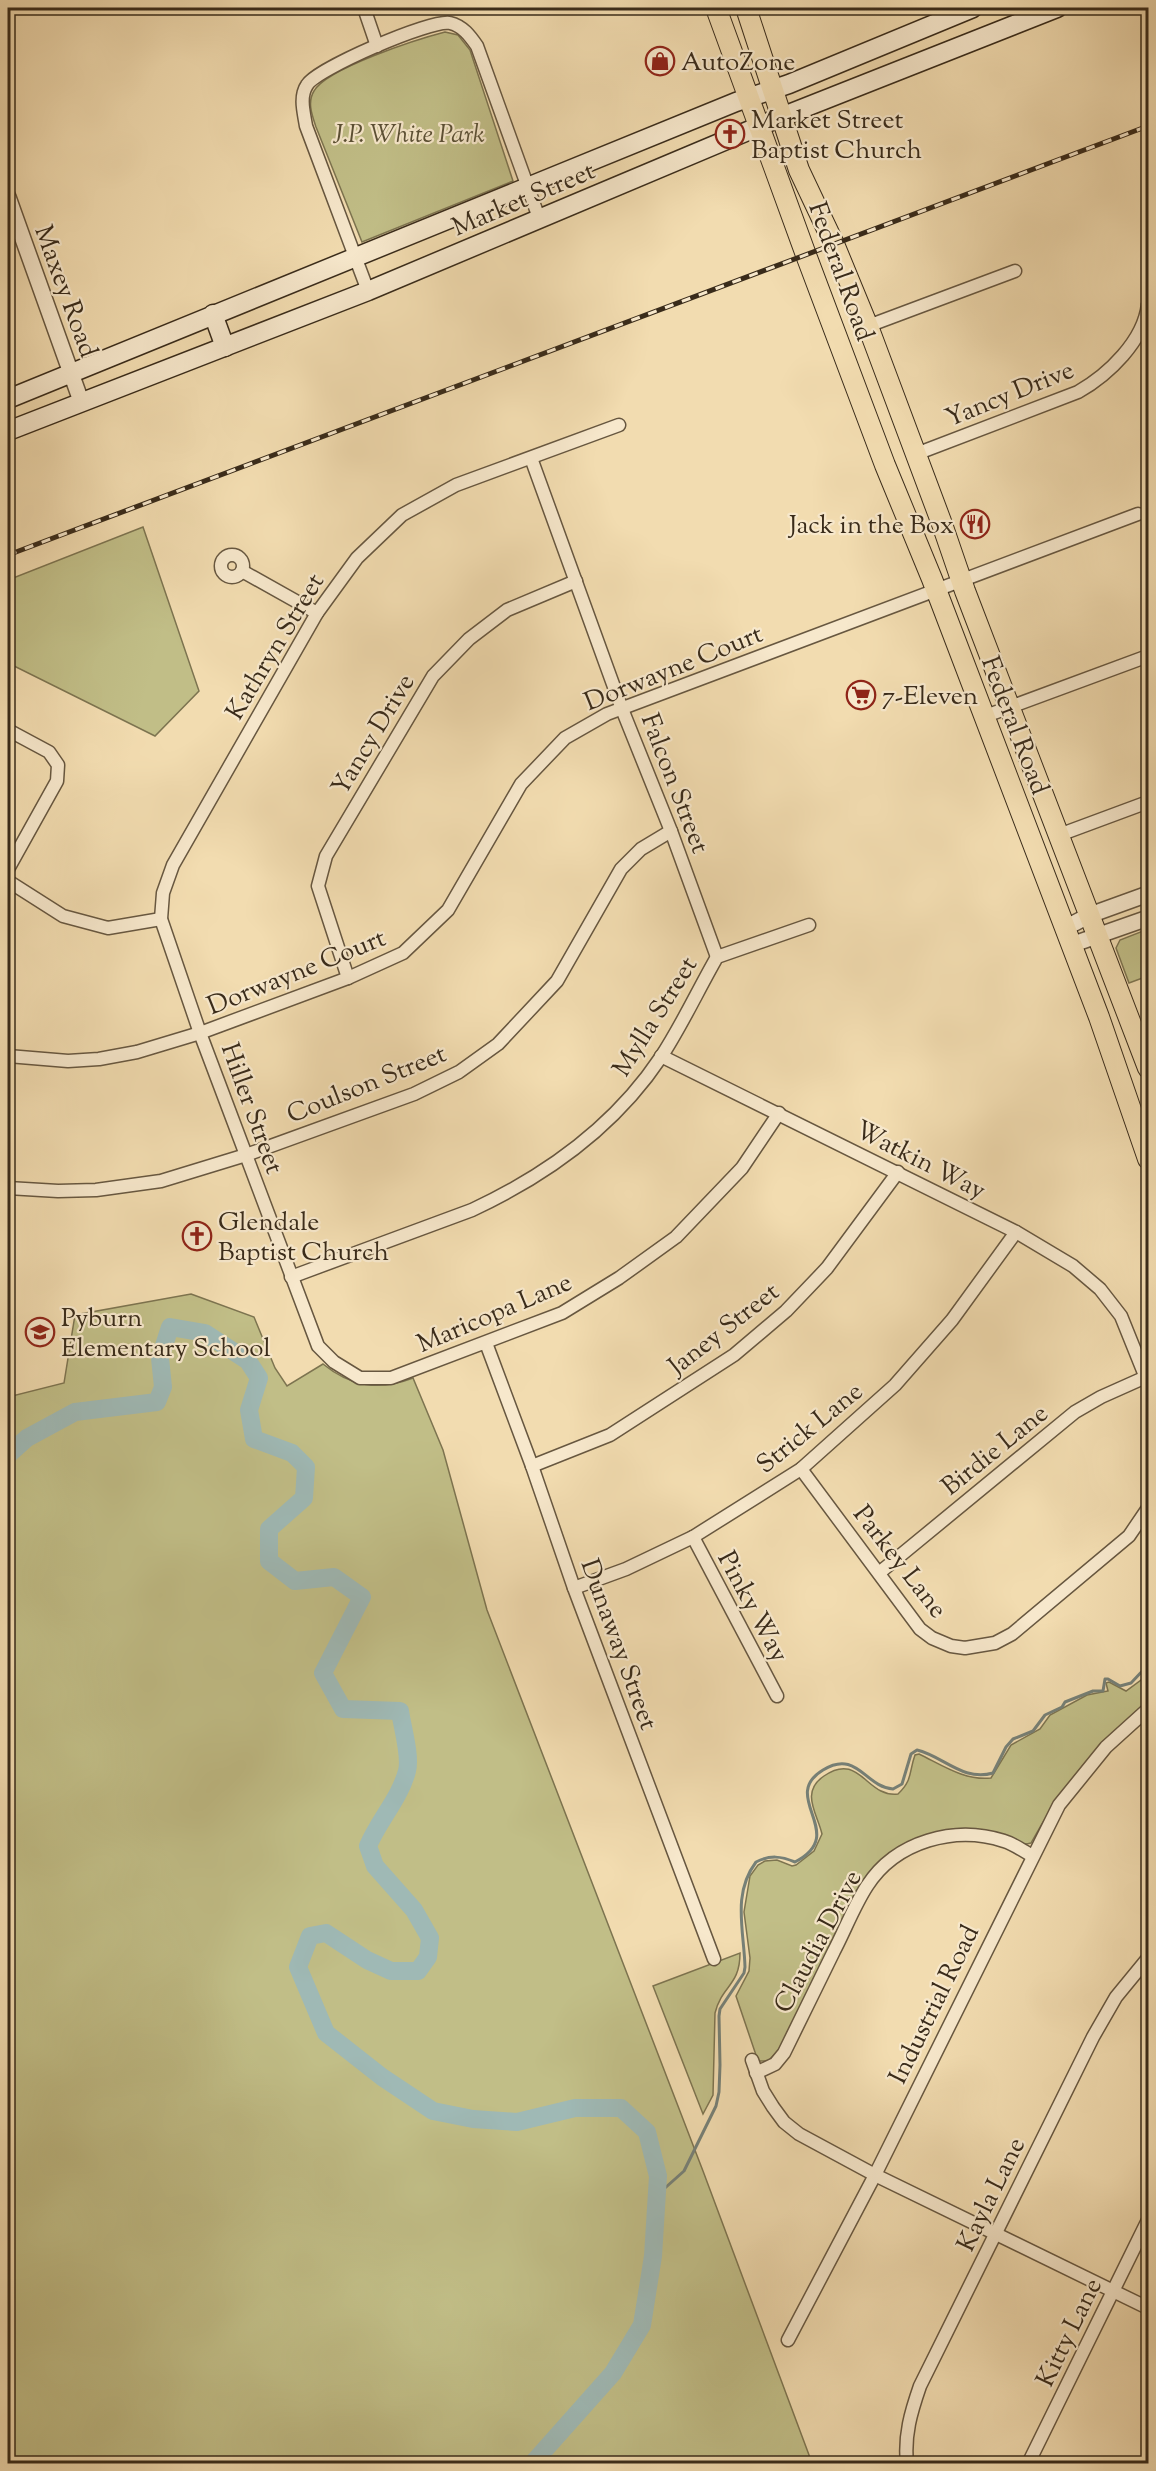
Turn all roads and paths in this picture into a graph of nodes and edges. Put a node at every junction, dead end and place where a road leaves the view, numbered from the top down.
1 (364, 8) edge
2 (716, 8) edge
3 (746, 8) edge
4 (973, 8) edge
5 (1057, 8) edge
6 (1024, 14) edge
7 (377, 46) junction
8 (773, 89) junction
9 (748, 97) junction
10 (781, 117) junction
11 (759, 127) junction
12 (529, 187) junction
13 (8, 197) edge
14 (539, 218) junction
15 (355, 256) junction
16 (1015, 271) dead end
17 (368, 291) junction
18 (1149, 304) edge
19 (1148, 310) edge
20 (213, 314) junction
21 (868, 328) junction
22 (838, 340) junction
23 (225, 347) junction
24 (71, 372) junction
25 (8, 399) edge
26 (81, 401) junction
27 (619, 425) dead end
28 (8, 431) edge
29 (916, 454) junction
30 (531, 458) junction
31 (885, 465) junction
32 (1138, 514) dead end
33 (242, 571) dead end
34 (961, 580) junction
35 (576, 581) junction
36 (935, 590) junction
37 (317, 613) junction
38 (1149, 656) edge
39 (1011, 707) junction
40 (622, 709) junction
41 (983, 717) junction
42 (8, 730) edge
43 (1149, 802) edge
44 (671, 831) junction
45 (1059, 835) junction
46 (8, 869) edge
47 (8, 881) edge
48 (1149, 894) edge
49 (1090, 915) junction
50 (1149, 918) edge
51 (161, 919) junction
52 (809, 925) dead end
53 (1068, 936) junction
54 (1099, 936) junction
55 (717, 957) junction
56 (348, 978) junction
57 (200, 1033) junction
58 (8, 1056) edge
59 (661, 1056) junction
60 (1149, 1068) edge
61 (778, 1113) junction
62 (246, 1155) junction
63 (1148, 1155) edge
64 (898, 1172) junction
65 (8, 1188) edge
66 (1016, 1232) junction
67 (291, 1277) junction
68 (486, 1343) junction
69 (367, 1378) joint
70 (1148, 1379) edge
71 (532, 1466) junction
72 (801, 1469) junction
73 (1149, 1508) edge
74 (693, 1537) junction
75 (879, 1573) junction
76 (574, 1588) junction
77 (777, 1696) dead end
78 (1149, 1709) edge
79 (1033, 1856) junction
80 (1149, 1958) edge
81 (714, 1959) dead end
82 (752, 2060) dead end
83 (756, 2073) junction
84 (875, 2175) junction
85 (1149, 2220) edge
86 (997, 2233) junction
87 (1114, 2291) junction
88 (1149, 2308) edge
89 (788, 2340) dead end
90 (907, 2463) edge
91 (1028, 2463) edge

1 - 7 street
2 - 9 main road, Federal Road
3 - 8 main road, Federal Road
4 - 8 main road, Market Street
5 - 6 main road, Market Street
6 - 10 main road, Market Street
7 - 12 street
7 - 15 street
8 - 9 main road, Market Street
8 - 10 main road, Federal Road
9 - 11 main road, Federal Road
9 - 12 main road, Market Street
10 - 11 main road, Market Street
10 - 21 main road, Federal Road
11 - 14 main road, Market Street
11 - 22 main road, Federal Road
12 - 14 street
12 - 15 main road, Market Street
13 - 24 street, Maxey Road
14 - 17 main road, Market Street
15 - 17 street
15 - 20 main road, Market Street
16 - 21 street
17 - 23 main road, Market Street
18 - 19 street, Yancy Drive
19 - 29 street, Yancy Drive
20 - 23 main road
20 - 24 main road, Market Street
21 - 22 main road
21 - 29 main road, Federal Road
22 - 31 main road, Federal Road
23 - 26 main road, Market Street
24 - 25 main road, Market Street
24 - 26 street, Maxey Road
26 - 28 main road, Market Street
27 - 30 street, Kathryn Street
29 - 31 main road
29 - 34 main road, Federal Road
30 - 35 street, Falcon Street
30 - 37 street, Kathryn Street
31 - 36 main road, Federal Road
32 - 34 street, Dorwayne Court
33 - 37 street
34 - 36 street, Dorwayne Court
34 - 39 main road, Federal Road
35 - 40 street, Falcon Street
35 - 56 street, Yancy Drive
36 - 40 street, Dorwayne Court
36 - 41 main road, Federal Road
37 - 51 street, Kathryn Street
38 - 39 street
39 - 41 street
39 - 45 main road, Federal Road
40 - 44 street, Falcon Street
40 - 56 street, Dorwayne Court
41 - 53 main road, Federal Road
42 - 46 street
43 - 45 street
44 - 55 street, Falcon Street
44 - 62 street, Coulson Street
45 - 49 main road, Federal Road
47 - 51 street
48 - 49 street
49 - 53 street
49 - 54 main road, Federal Road
50 - 54 street
51 - 57 street, Kathryn Street
52 - 55 street, Mylla Street
53 - 54 street
53 - 63 main road, Federal Road
54 - 60 main road, Federal Road
55 - 59 street, Mylla Street
56 - 57 street, Dorwayne Court
57 - 58 street, Dorwayne Court
57 - 62 street, Hiller Street
59 - 61 street, Watkin Way
59 - 67 street, Mylla Street
61 - 64 street, Watkin Way
61 - 68 street, Maricopa Lane
62 - 65 street, Coulson Street
62 - 67 street, Hiller Street
64 - 66 street, Watkin Way
64 - 71 street, Janey Street
66 - 70 street, Watkin Way
66 - 72 street, Strick Lane
67 - 69 street, Hiller Street
68 - 69 street, Maricopa Lane
68 - 71 street, Dunaway Street
70 - 75 street, Birdie Lane
71 - 76 street, Dunaway Street
72 - 74 street, Strick Lane
72 - 75 street, Parkey Lane
73 - 75 street, Parkey Lane
74 - 76 street, Strick Lane
74 - 77 street, Pinky Way
76 - 81 street, Dunaway Street
78 - 79 street, Industrial Road
79 - 83 street, Claudia Drive
79 - 84 street, Industrial Road
80 - 86 street, Kayla Lane
82 - 83 street
83 - 84 street
84 - 86 street
84 - 89 street, Industrial Road
85 - 87 street, Kitty Lane
86 - 87 street
86 - 90 street, Kayla Lane
87 - 88 street
87 - 91 street, Kitty Lane

